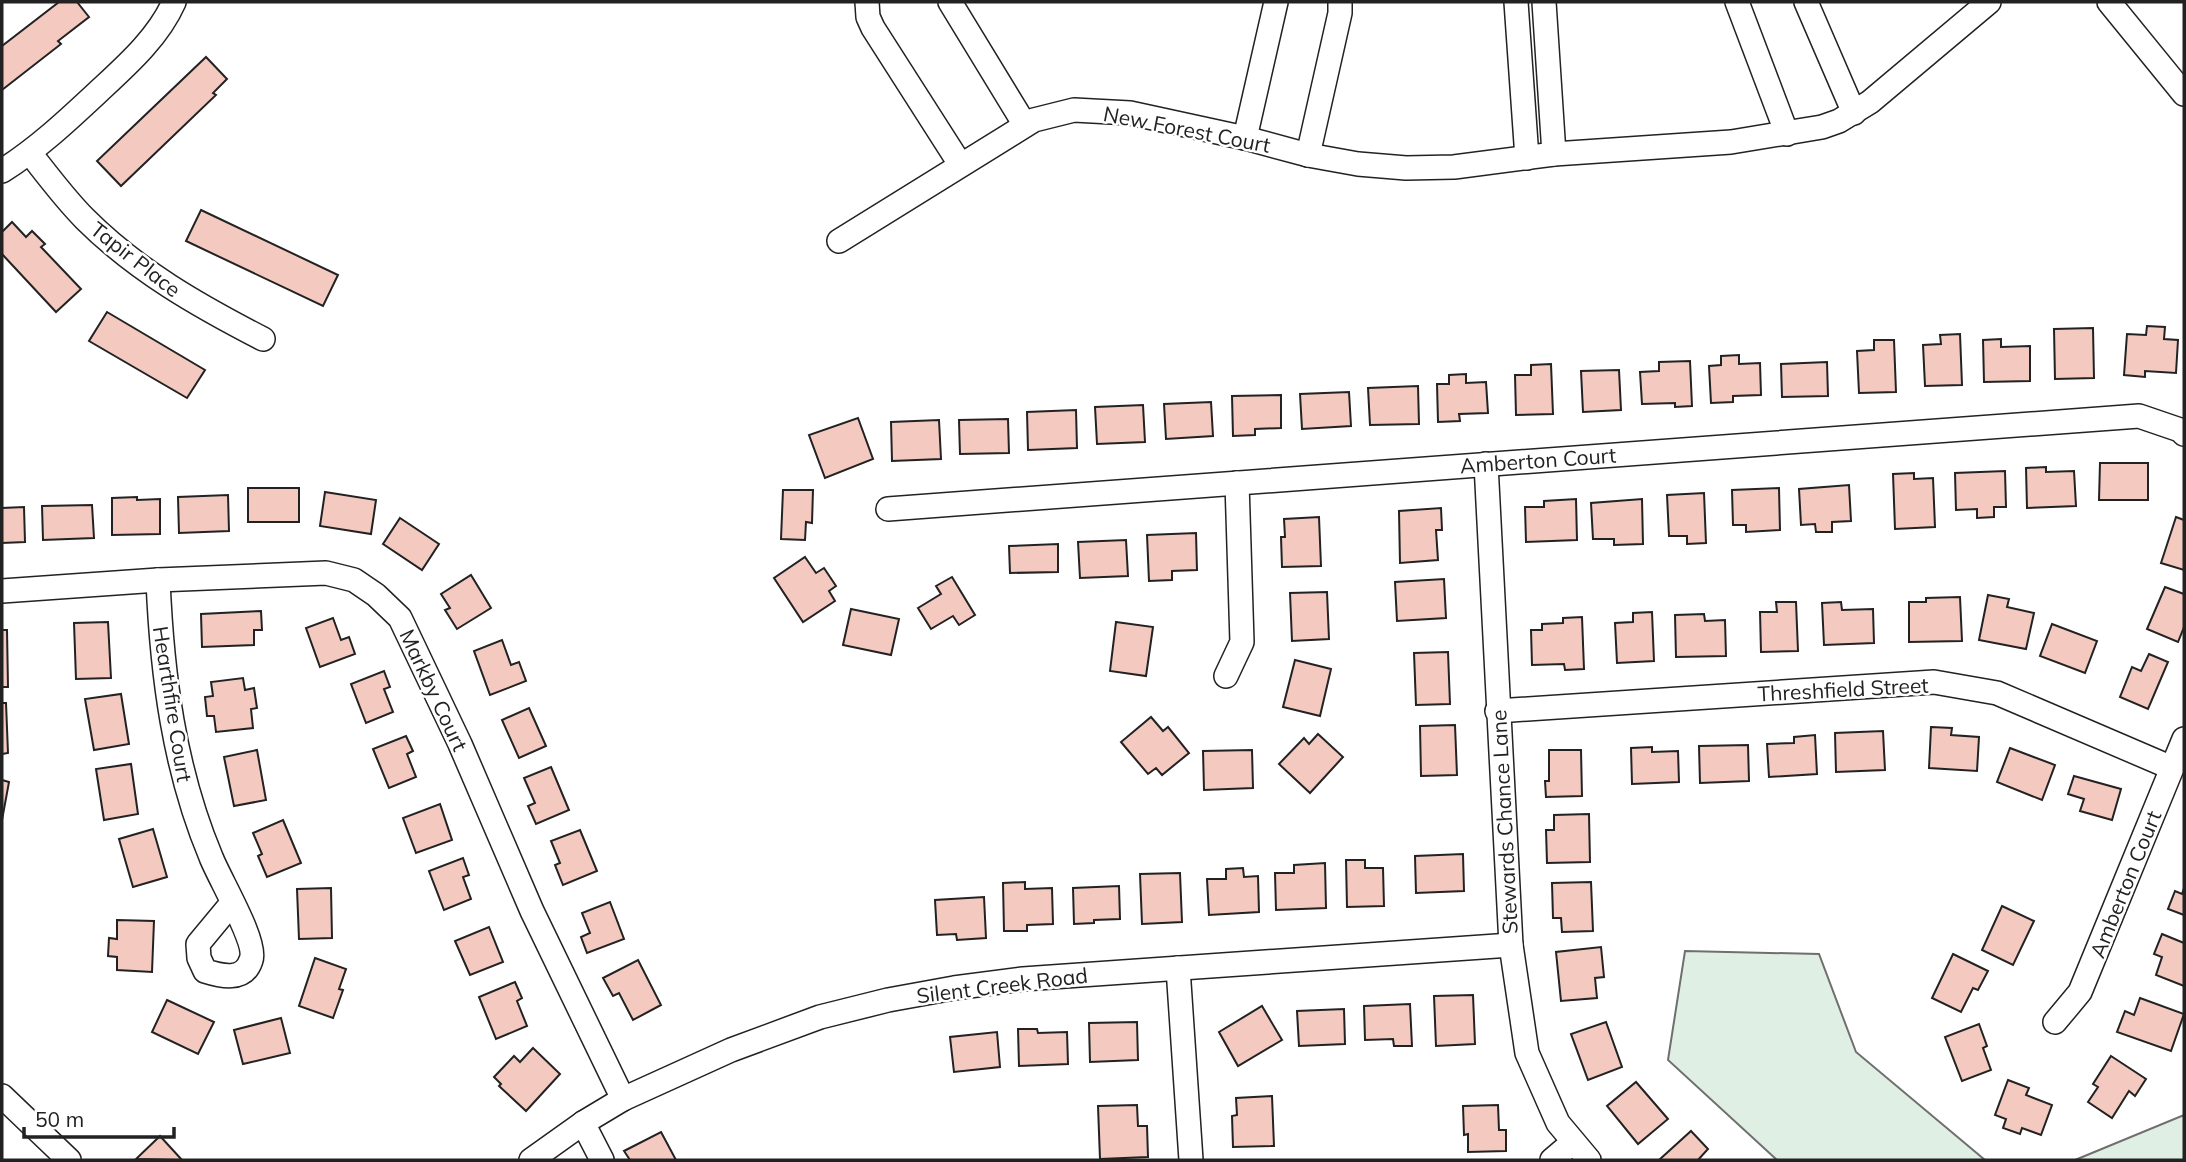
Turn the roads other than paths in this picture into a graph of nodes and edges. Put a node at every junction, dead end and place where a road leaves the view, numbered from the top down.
1 (174, 2) edge
2 (867, 2) edge
3 (950, 2) edge
4 (1276, 2) edge
5 (1339, 2) edge
6 (1517, 2) edge
7 (1544, 2) edge
8 (1737, 2) edge
9 (1806, 2) edge
10 (1989, 2) edge
11 (2109, 2) edge
12 (2184, 94) edge
13 (1854, 113) junction
14 (1025, 125) junction
15 (1787, 134) junction
16 (1245, 138) junction
17 (30, 153) junction
18 (1554, 154) junction
19 (1308, 155) junction
20 (1527, 158) junction
21 (960, 164) junction
22 (2, 171) edge
23 (839, 241) dead end
24 (263, 339) dead end
25 (2184, 434) edge
26 (1486, 464) junction
27 (1237, 483) junction
28 (888, 509) dead end
29 (158, 580) junction
30 (2, 591) edge
31 (1226, 676) dead end
32 (1497, 711) junction
33 (2184, 739) edge
34 (2172, 768) junction
35 (232, 903) dead end
36 (1511, 945) junction
37 (1178, 968) junction
38 (2055, 1022) dead end
39 (2, 1096) edge
40 (623, 1100) junction
41 (583, 1123) junction
42 (1572, 1143) junction
43 (69, 1160) edge
44 (531, 1160) edge
45 (602, 1160) edge
46 (1191, 1160) edge
47 (1552, 1160) edge
48 (1589, 1160) edge

1 - 17 street
2 - 21 street
3 - 14 street
4 - 16 street
5 - 19 street
6 - 20 street
7 - 18 street
8 - 15 street
9 - 13 street
10 - 13 street, New Forest Court
11 - 12 street
13 - 15 street, New Forest Court
14 - 16 street, New Forest Court
14 - 21 street, New Forest Court
15 - 18 street, New Forest Court
16 - 19 street, New Forest Court
17 - 22 street
17 - 24 street, Tapir Place
18 - 20 street, New Forest Court
19 - 20 street, New Forest Court
21 - 23 street, New Forest Court
25 - 26 street, Amberton Court
26 - 27 street, Amberton Court
26 - 32 street, Stewards Chance Lane
27 - 28 street, Amberton Court
27 - 31 street
29 - 30 street, Markby Court
29 - 35 street, Hearthfire Court
29 - 40 street, Markby Court
32 - 34 street, Threshfield Street
32 - 36 street, Stewards Chance Lane
33 - 34 street, Amberton Court
34 - 38 street, Amberton Court
36 - 37 street, Silent Creek Road
36 - 42 street, Stewards Chance Lane
37 - 40 street, Silent Creek Road
37 - 46 street
39 - 43 street
40 - 41 street, Silent Creek Road
41 - 44 street, Silent Creek Road
41 - 45 street
42 - 47 street
42 - 48 street, Stewards Chance Lane

